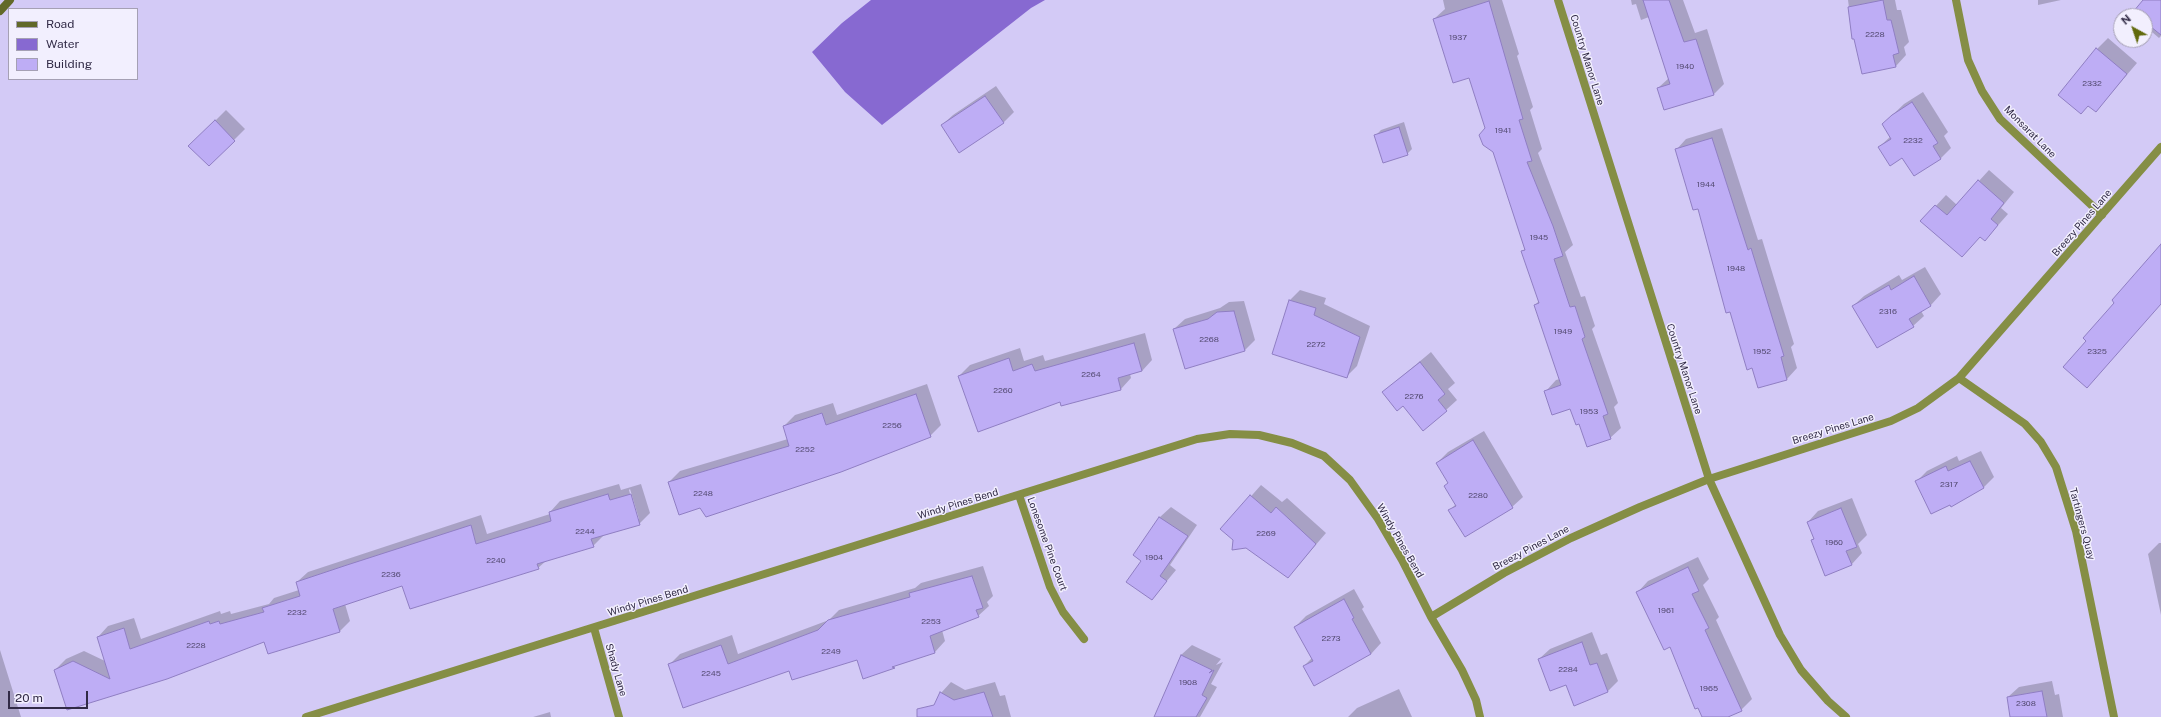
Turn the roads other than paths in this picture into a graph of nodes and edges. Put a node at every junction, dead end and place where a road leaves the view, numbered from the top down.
1 (10, 0) edge
2 (1558, 0) edge
3 (1956, 0) edge
4 (0, 11) edge
5 (2161, 147) edge
6 (2102, 215) junction
7 (1959, 378) junction
8 (1709, 479) junction
9 (1018, 496) junction
10 (1431, 617) junction
11 (594, 628) junction
12 (1084, 639) dead end
13 (306, 717) edge
14 (619, 717) edge
15 (1480, 717) edge
16 (1846, 717) edge
17 (2114, 717) edge

1 - 4 main road
2 - 8 street, Country Manor Lane
3 - 6 street, Monsarat Lane
5 - 6 street, Breezy Pines Lane
6 - 7 street, Breezy Pines Lane
7 - 8 street, Breezy Pines Lane
7 - 17 street, Tartingers Quay
8 - 10 street, Breezy Pines Lane
8 - 16 street, Country Manor Lane
9 - 10 street, Windy Pines Bend
9 - 11 street, Windy Pines Bend
9 - 12 street, Lonesome Pine Court
10 - 15 street, Windy Pines Bend
11 - 13 street, Windy Pines Bend
11 - 14 street, Shady Lane

